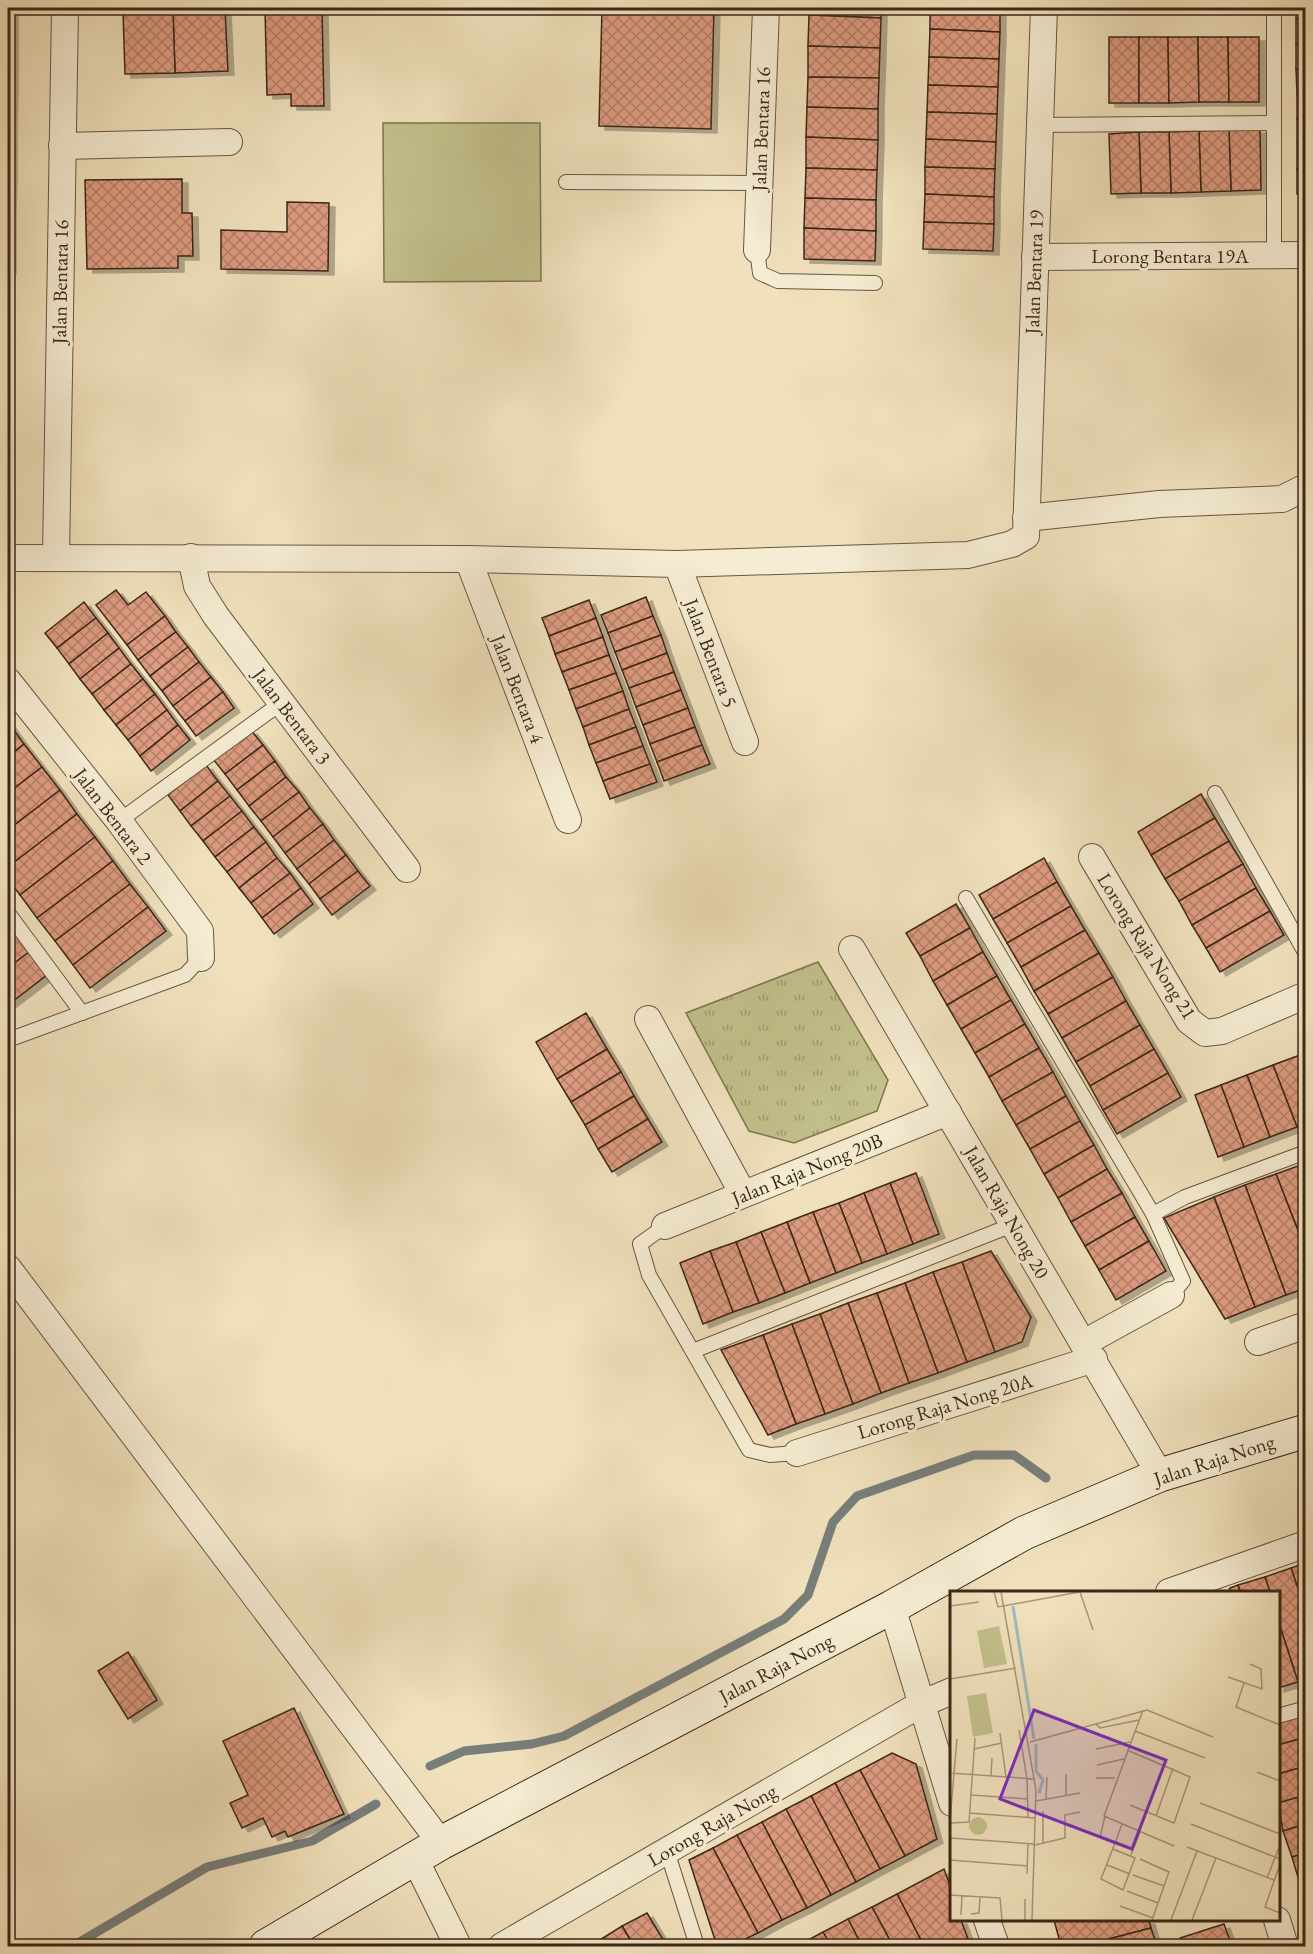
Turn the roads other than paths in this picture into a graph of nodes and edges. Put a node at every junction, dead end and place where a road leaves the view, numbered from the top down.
1 (65, 8) edge
2 (766, 8) edge
3 (1044, 8) edge
4 (1274, 8) edge
5 (1274, 123) junction
6 (1040, 125) junction
7 (229, 142) dead end
8 (62, 146) junction
9 (566, 183) dead end
10 (760, 183) junction
11 (757, 250) joint
12 (1274, 255) junction
13 (1305, 255) edge
14 (1035, 257) junction
15 (875, 284) dead end
16 (1305, 487) edge
17 (1026, 527) junction
18 (56, 557) junction
19 (191, 557) junction
20 (8, 558) edge
21 (468, 559) junction
22 (677, 564) junction
23 (8, 681) edge
24 (281, 703) junction
25 (746, 742) dead end
26 (1215, 793) dead end
27 (568, 820) dead end
28 (119, 821) junction
29 (1092, 857) dead end
30 (407, 869) dead end
31 (966, 897) dead end
32 (8, 913) edge
33 (852, 949) dead end
34 (1305, 954) edge
35 (201, 958) joint
36 (1305, 995) edge
37 (82, 1013) junction
38 (648, 1019) dead end
39 (8, 1040) edge
40 (948, 1112) junction
41 (1305, 1152) edge
42 (743, 1194) junction
43 (1153, 1214) junction
44 (1015, 1224) junction
45 (665, 1226) joint
46 (8, 1268) edge
47 (1170, 1295) joint
48 (1305, 1325) edge
49 (1258, 1342) dead end
50 (693, 1351) junction
51 (1089, 1351) junction
52 (1305, 1431) edge
53 (797, 1453) joint
54 (1160, 1475) junction
55 (1305, 1544) edge
56 (1176, 1591) edge
57 (892, 1607) junction
58 (950, 1691) edge
59 (921, 1704) junction
60 (1305, 1708) edge
61 (1280, 1715) edge
62 (950, 1800) edge
63 (428, 1850) junction
64 (667, 1851) junction
65 (987, 1921) edge
66 (1277, 1921) edge
67 (266, 1947) edge
68 (458, 1947) edge
69 (502, 1947) edge
70 (697, 1947) edge
71 (996, 1947) edge
72 (1285, 1947) edge

1 - 8 street, Jalan Bentara 16
2 - 10 street, Jalan Bentara 16
3 - 6 street, Jalan Bentara 19
4 - 5 lane
5 - 6 lane
5 - 12 lane
6 - 14 street, Jalan Bentara 19
7 - 8 street
8 - 18 street, Jalan Bentara 16
9 - 10 lane
10 - 11 street, Jalan Bentara 16
11 - 15 lane
12 - 13 street, Lorong Bentara 19A
12 - 14 street, Lorong Bentara 19A
14 - 17 street, Jalan Bentara 19
16 - 17 street
17 - 22 street
18 - 19 street
18 - 20 street
19 - 21 street
19 - 24 street, Jalan Bentara 3
21 - 22 street
21 - 27 street, Jalan Bentara 4
22 - 25 street, Jalan Bentara 5
23 - 28 street, Jalan Bentara 2
24 - 28 lane
24 - 30 street, Jalan Bentara 3
26 - 34 lane
28 - 35 street, Jalan Bentara 2
29 - 36 street, Lorong Raja Nong 21
31 - 43 lane
32 - 37 lane
33 - 40 street, Jalan Raja Nong 20
35 - 37 lane
37 - 39 lane
38 - 42 street
40 - 42 street, Jalan Raja Nong 20B
40 - 44 street, Jalan Raja Nong 20
41 - 43 lane
42 - 45 street, Jalan Raja Nong 20B
43 - 47 lane
44 - 50 lane
44 - 51 street, Jalan Raja Nong 20
45 - 50 lane
46 - 63 street
47 - 51 street, Lorong Raja Nong 20A
48 - 49 street
50 - 53 lane
51 - 53 street, Lorong Raja Nong 20A
51 - 54 street, Jalan Raja Nong 20
52 - 54 main road, Jalan Raja Nong
54 - 57 main road, Jalan Raja Nong
55 - 56 street
57 - 59 street
57 - 63 main road, Jalan Raja Nong
58 - 59 street, Lorong Raja Nong
59 - 62 street
59 - 64 street, Lorong Raja Nong
60 - 61 lane
63 - 67 main road, Jalan Raja Nong
63 - 68 street
64 - 69 street, Lorong Raja Nong
64 - 70 lane
65 - 71 street
66 - 72 street

